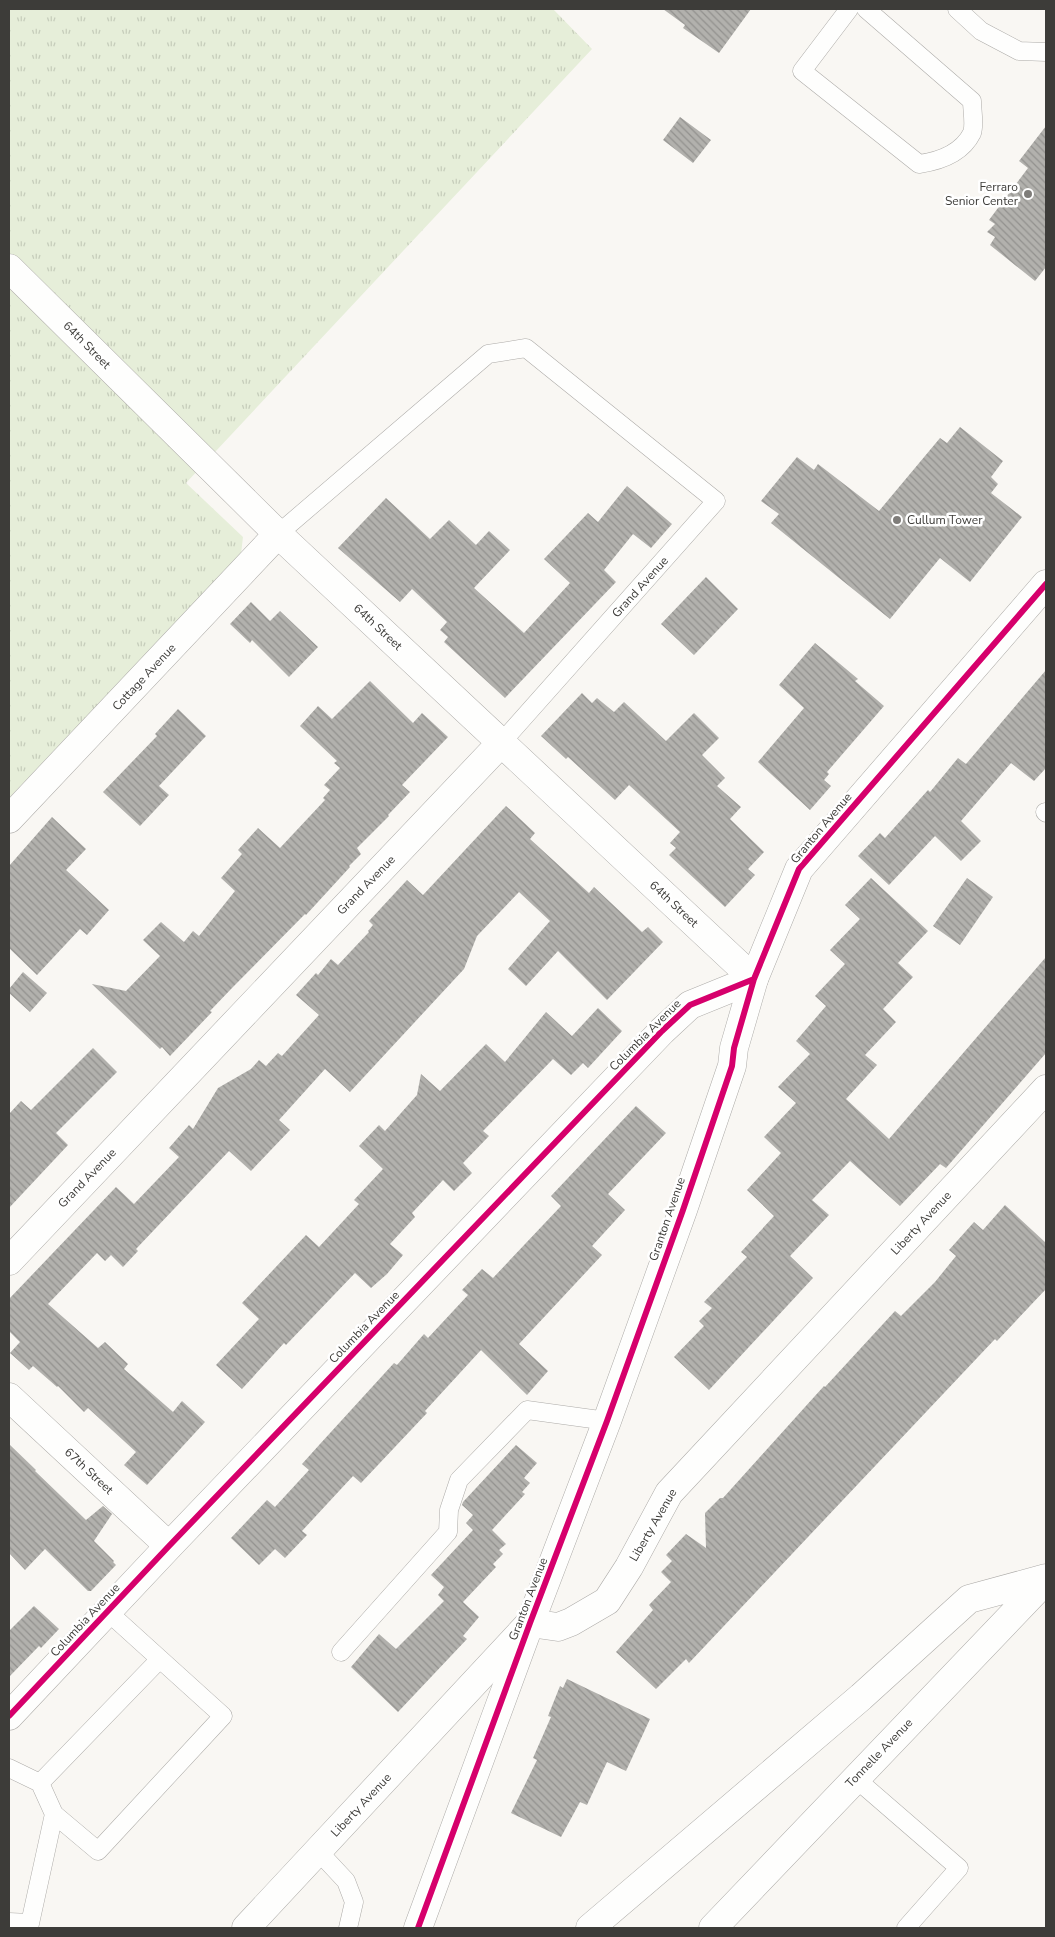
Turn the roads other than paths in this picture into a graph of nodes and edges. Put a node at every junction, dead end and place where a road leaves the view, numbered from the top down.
1 (849, 9) edge
2 (866, 9) edge
3 (957, 9) edge
4 (1046, 52) edge
5 (9, 268) edge
6 (278, 534) junction
7 (1046, 584) edge
8 (501, 743) junction
9 (9, 819) edge
10 (754, 978) junction
11 (1046, 1089) edge
12 (9, 1261) edge
13 (9, 1397) edge
14 (608, 1421) junction
15 (169, 1546) junction
16 (1046, 1579) edge
17 (108, 1612) junction
18 (530, 1624) junction
19 (341, 1652) dead end
20 (160, 1659) junction
21 (9, 1716) edge
22 (9, 1768) edge
23 (855, 1778) junction
24 (40, 1783) junction
25 (54, 1814) junction
26 (318, 1851) junction
27 (9, 1922) edge
28 (30, 1926) edge
29 (246, 1928) edge
30 (348, 1928) edge
31 (418, 1928) edge
32 (590, 1928) edge
33 (712, 1928) edge
34 (906, 1928) edge

1 - 2 lane
3 - 4 lane
5 - 6 street, 64th Street
6 - 8 street, 64th Street
6 - 8 lane, Grand Avenue
6 - 9 street, Cottage Avenue
7 - 10 street, Granton Avenue
8 - 10 street, 64th Street
8 - 12 street, Grand Avenue
10 - 14 street, Granton Avenue
10 - 15 street, Columbia Avenue
11 - 18 street, Liberty Avenue
13 - 15 street, 67th Street
14 - 18 street, Granton Avenue
14 - 19 lane
15 - 17 street, Columbia Avenue
16 - 23 street, Tonnelle Avenue
16 - 32 street
17 - 20 lane
17 - 21 street, Columbia Avenue
18 - 26 street, Liberty Avenue
18 - 31 street, Granton Avenue
20 - 24 lane
20 - 25 lane
22 - 24 lane
23 - 33 street, Tonnelle Avenue
23 - 34 lane
24 - 25 lane
25 - 28 lane
26 - 29 street, Liberty Avenue
26 - 30 lane
27 - 28 lane

